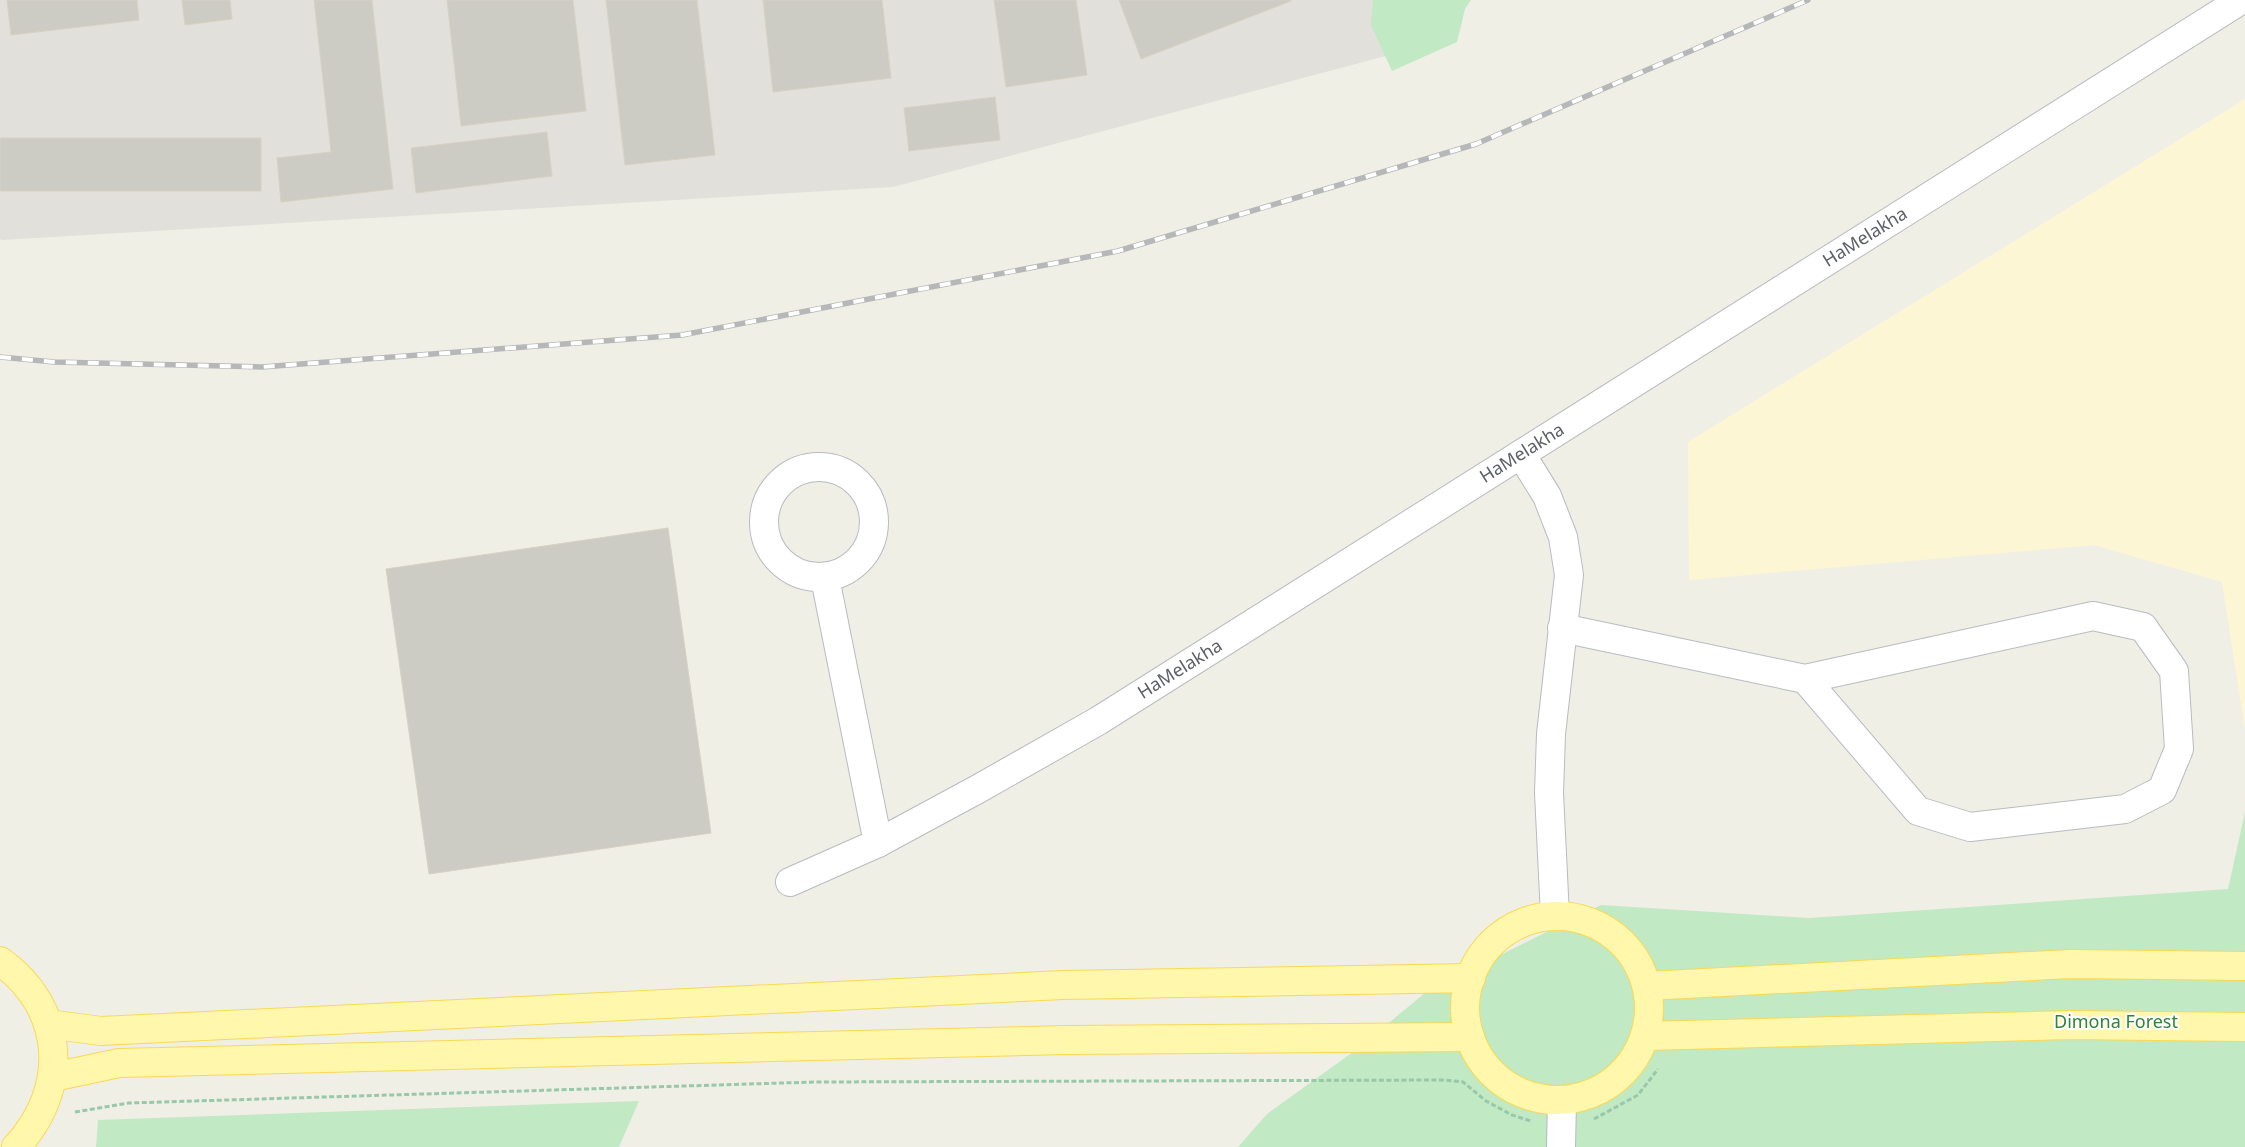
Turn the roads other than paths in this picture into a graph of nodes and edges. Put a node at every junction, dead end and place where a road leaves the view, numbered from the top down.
1 (2241, 0) edge
2 (1521, 454) junction
3 (825, 578) junction
4 (1562, 628) junction
5 (1805, 679) junction
6 (878, 843) junction
7 (790, 882) dead end
8 (1555, 916) junction
9 (0, 961) edge
10 (2245, 966) edge
11 (1471, 978) junction
12 (1647, 986) junction
13 (48, 1024) junction
14 (2245, 1027) edge
15 (1645, 1036) junction
16 (1470, 1037) junction
17 (53, 1077) junction
18 (1561, 1124) edge
19 (16, 1147) edge

1 - 2 street, HaMelakha
2 - 4 street
2 - 6 street, HaMelakha
3 - 3 street
3 - 6 street
4 - 5 street
4 - 8 street
5 - 5 street
6 - 7 street, HaMelakha
8 - 11 main road
8 - 12 main road
9 - 13 main road
10 - 12 main road
11 - 13 main road
11 - 16 main road
12 - 15 main road
13 - 17 main road
14 - 15 main road
15 - 18 main road
16 - 17 main road
16 - 18 main road
17 - 19 main road

